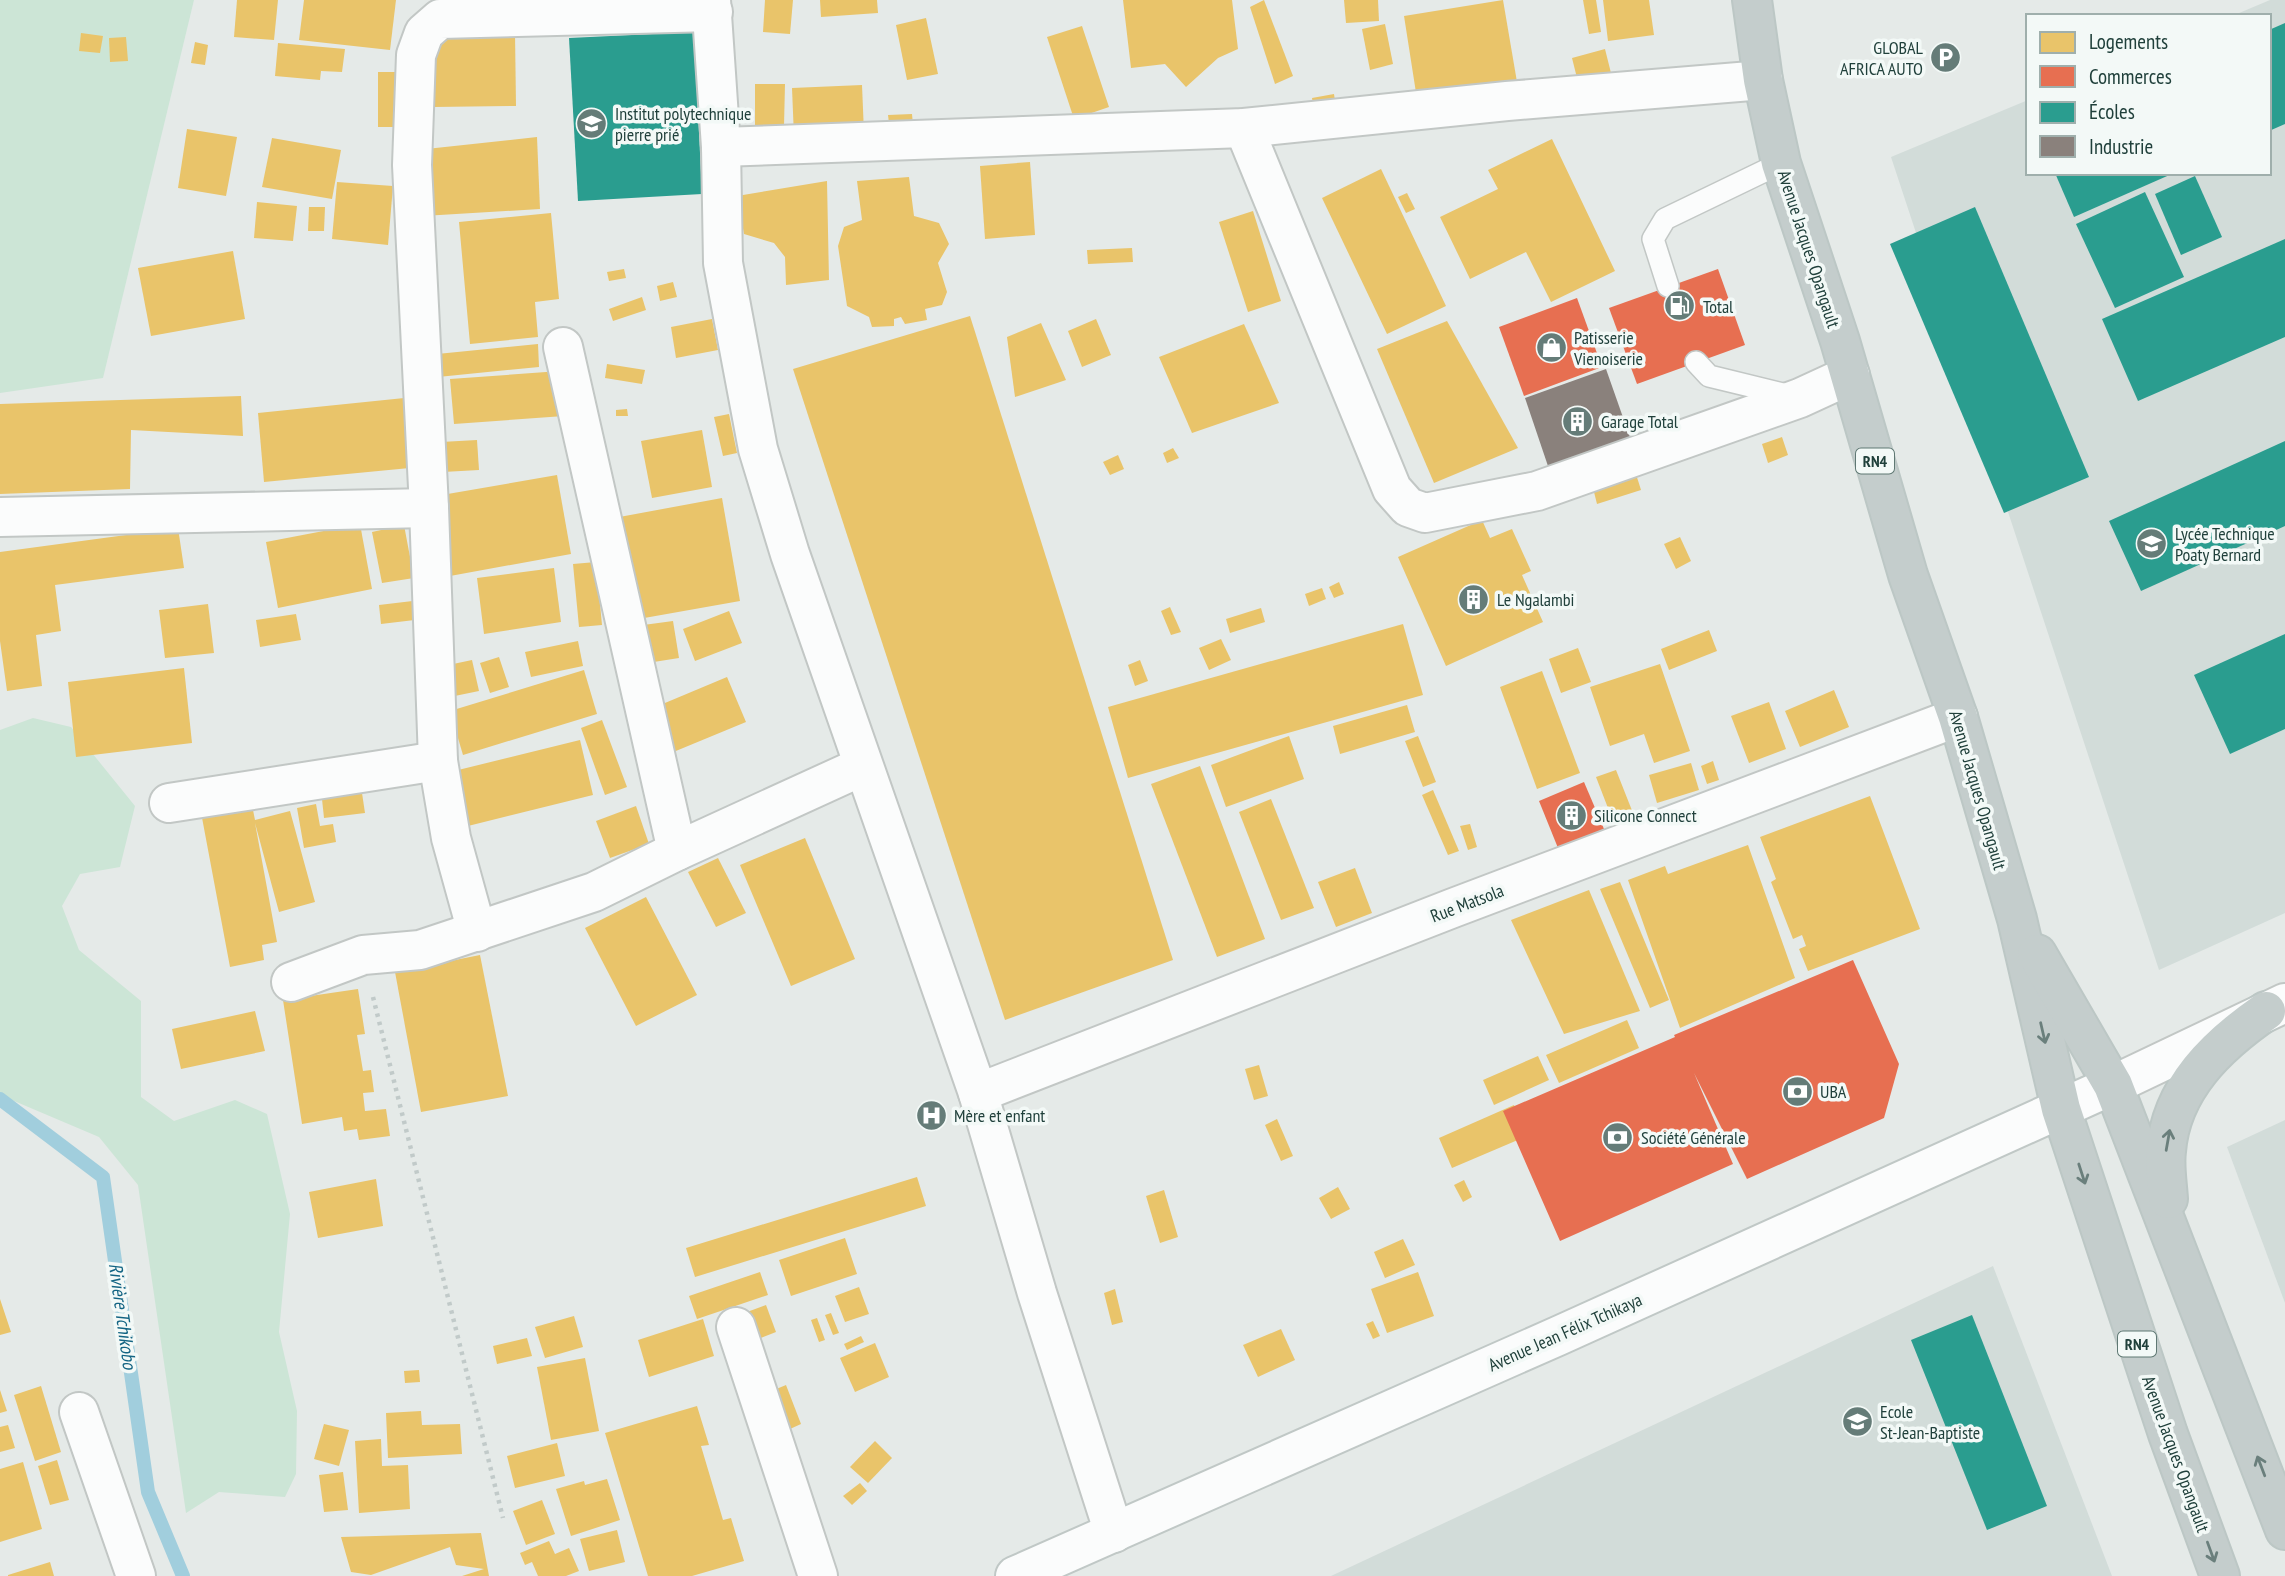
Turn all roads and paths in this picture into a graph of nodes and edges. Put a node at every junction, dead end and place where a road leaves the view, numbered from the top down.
1 (1752, 0) edge
2 (712, 6) edge
3 (1763, 80) junction
4 (1244, 128) junction
5 (721, 147) junction
6 (1781, 163) junction
7 (1668, 286) dead end
8 (564, 347) dead end
9 (1696, 362) dead end
10 (1850, 376) junction
11 (1800, 398) junction
12 (429, 508) junction
13 (0, 517) edge
14 (1958, 718) junction
15 (438, 761) junction
16 (863, 766) junction
17 (169, 803) dead end
18 (677, 851) junction
19 (2017, 919) junction
20 (477, 932) junction
21 (363, 955) junction
22 (291, 982) dead end
23 (2275, 1007) edge
24 (2113, 1086) junction
25 (978, 1093) junction
26 (2061, 1109) junction
27 (2170, 1233) junction
28 (736, 1327) dead end
29 (79, 1412) dead end
30 (503, 1518) dead end
31 (2285, 1530) edge
32 (1114, 1532) junction
33 (136, 1576) edge
34 (818, 1576) edge
35 (1015, 1576) edge
36 (2220, 1576) edge

1 - 3 highway, Avenue Jacques Opangault / RN4
2 - 5 street
2 - 12 street
3 - 4 street
3 - 6 highway, Avenue Jacques Opangault / RN4
4 - 5 street
4 - 11 street
5 - 16 street
6 - 7 lane
6 - 10 highway, Avenue Jacques Opangault / RN4
8 - 18 street
9 - 11 lane
10 - 11 street
10 - 14 highway, Avenue Jacques Opangault / RN4
12 - 13 street
12 - 15 street
14 - 19 highway, Avenue Jacques Opangault / RN4
14 - 25 street, Rue Matsola
15 - 17 street
15 - 20 street
16 - 18 street
16 - 25 street
18 - 20 street
19 - 24 highway, RN4
19 -> 26 highway, Avenue Jacques Opangault / RN4
20 - 21 street
21 - 22 street
21 - 30 path
23 - 24 street, Avenue Jean Félix Tchikaya
27 -> 23 highway, RN4
24 - 26 street, Avenue Jean Félix Tchikaya
24 - 27 highway, RN4
25 - 32 street
26 - 32 street, Avenue Jean Félix Tchikaya
26 -> 36 highway, Avenue Jacques Opangault / RN4
31 -> 27 highway, RN4
28 - 34 street
29 - 33 street
32 - 35 street, Avenue Jean Félix Tchikaya

